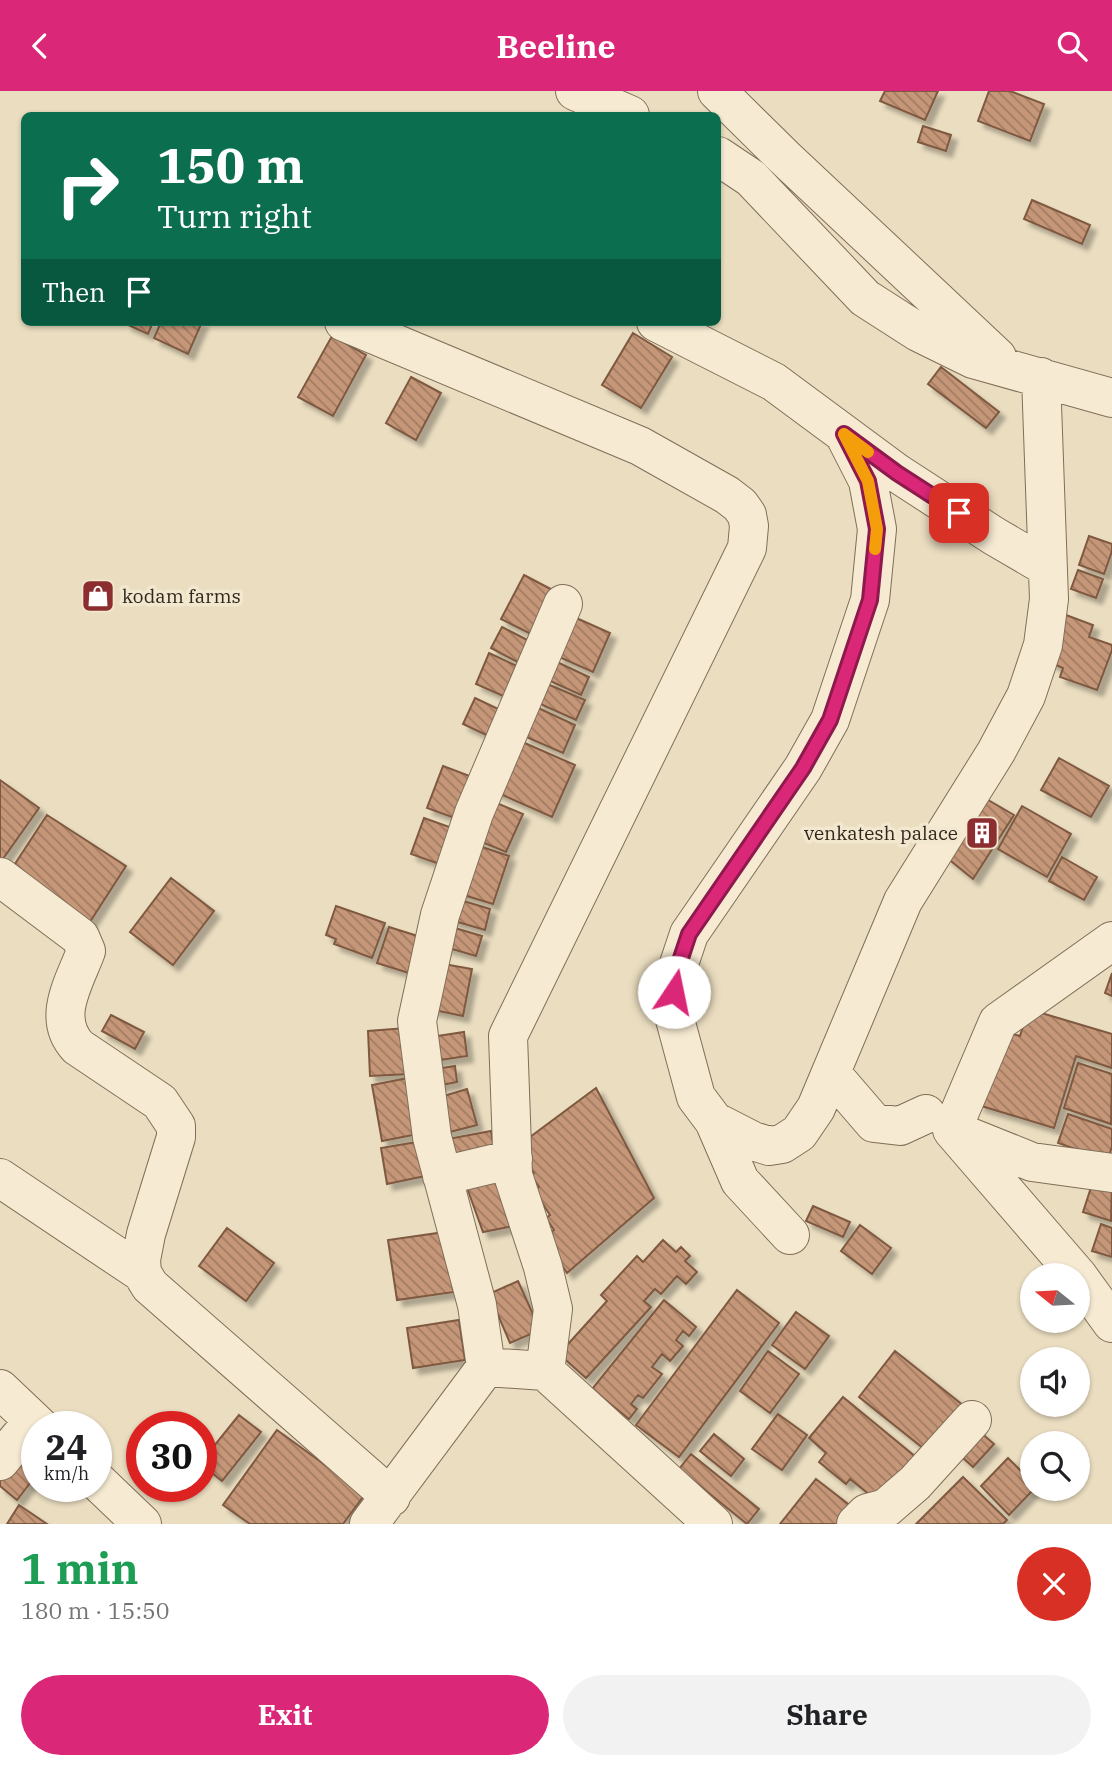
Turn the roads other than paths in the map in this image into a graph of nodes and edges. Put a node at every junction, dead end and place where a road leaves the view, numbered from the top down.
1 (575, 91) edge
2 (717, 91) edge
3 (622, 112) edge
4 (721, 158) edge
5 (366, 326) edge
6 (664, 326) edge
7 (389, 330) edge
8 (1025, 373) junction
9 (1112, 397) edge
10 (844, 434) junction
11 (1048, 567) junction
12 (563, 604) dead end
13 (0, 877) edge
14 (1112, 941) edge
15 (831, 1073) junction
16 (714, 1121) junction
17 (939, 1122) junction
18 (513, 1159) junction
19 (1112, 1173) edge
20 (442, 1176) junction
21 (0, 1178) edge
22 (789, 1234) dead end
23 (1066, 1263) edge
24 (142, 1273) junction
25 (1090, 1275) edge
26 (1112, 1277) edge
27 (1090, 1293) edge
28 (1112, 1323) edge
29 (486, 1367) junction
30 (545, 1371) junction
31 (0, 1389) edge
32 (23, 1411) edge
33 (972, 1420) dead end
34 (21, 1439) edge
35 (0, 1461) edge
36 (112, 1496) edge
37 (379, 1515) edge
38 (142, 1524) edge
39 (713, 1524) edge
40 (856, 1524) edge

1 - 3 street
2 - 8 street
4 - 8 street
5 - 7 street
6 - 10 street
7 - 18 street
8 - 9 street
8 - 11 street
10 - 11 street
10 - 16 street
11 - 15 street
12 - 20 street
13 - 24 street
14 - 17 street
15 - 16 street
15 - 17 street
16 - 22 street
17 - 19 street
17 - 23 street
18 - 20 street
18 - 30 street
20 - 29 street
21 - 24 street
24 - 37 street
25 - 26 street
27 - 28 street
29 - 30 street
29 - 37 street
30 - 39 street
31 - 32 street
33 - 40 street
34 - 35 street
36 - 38 street

